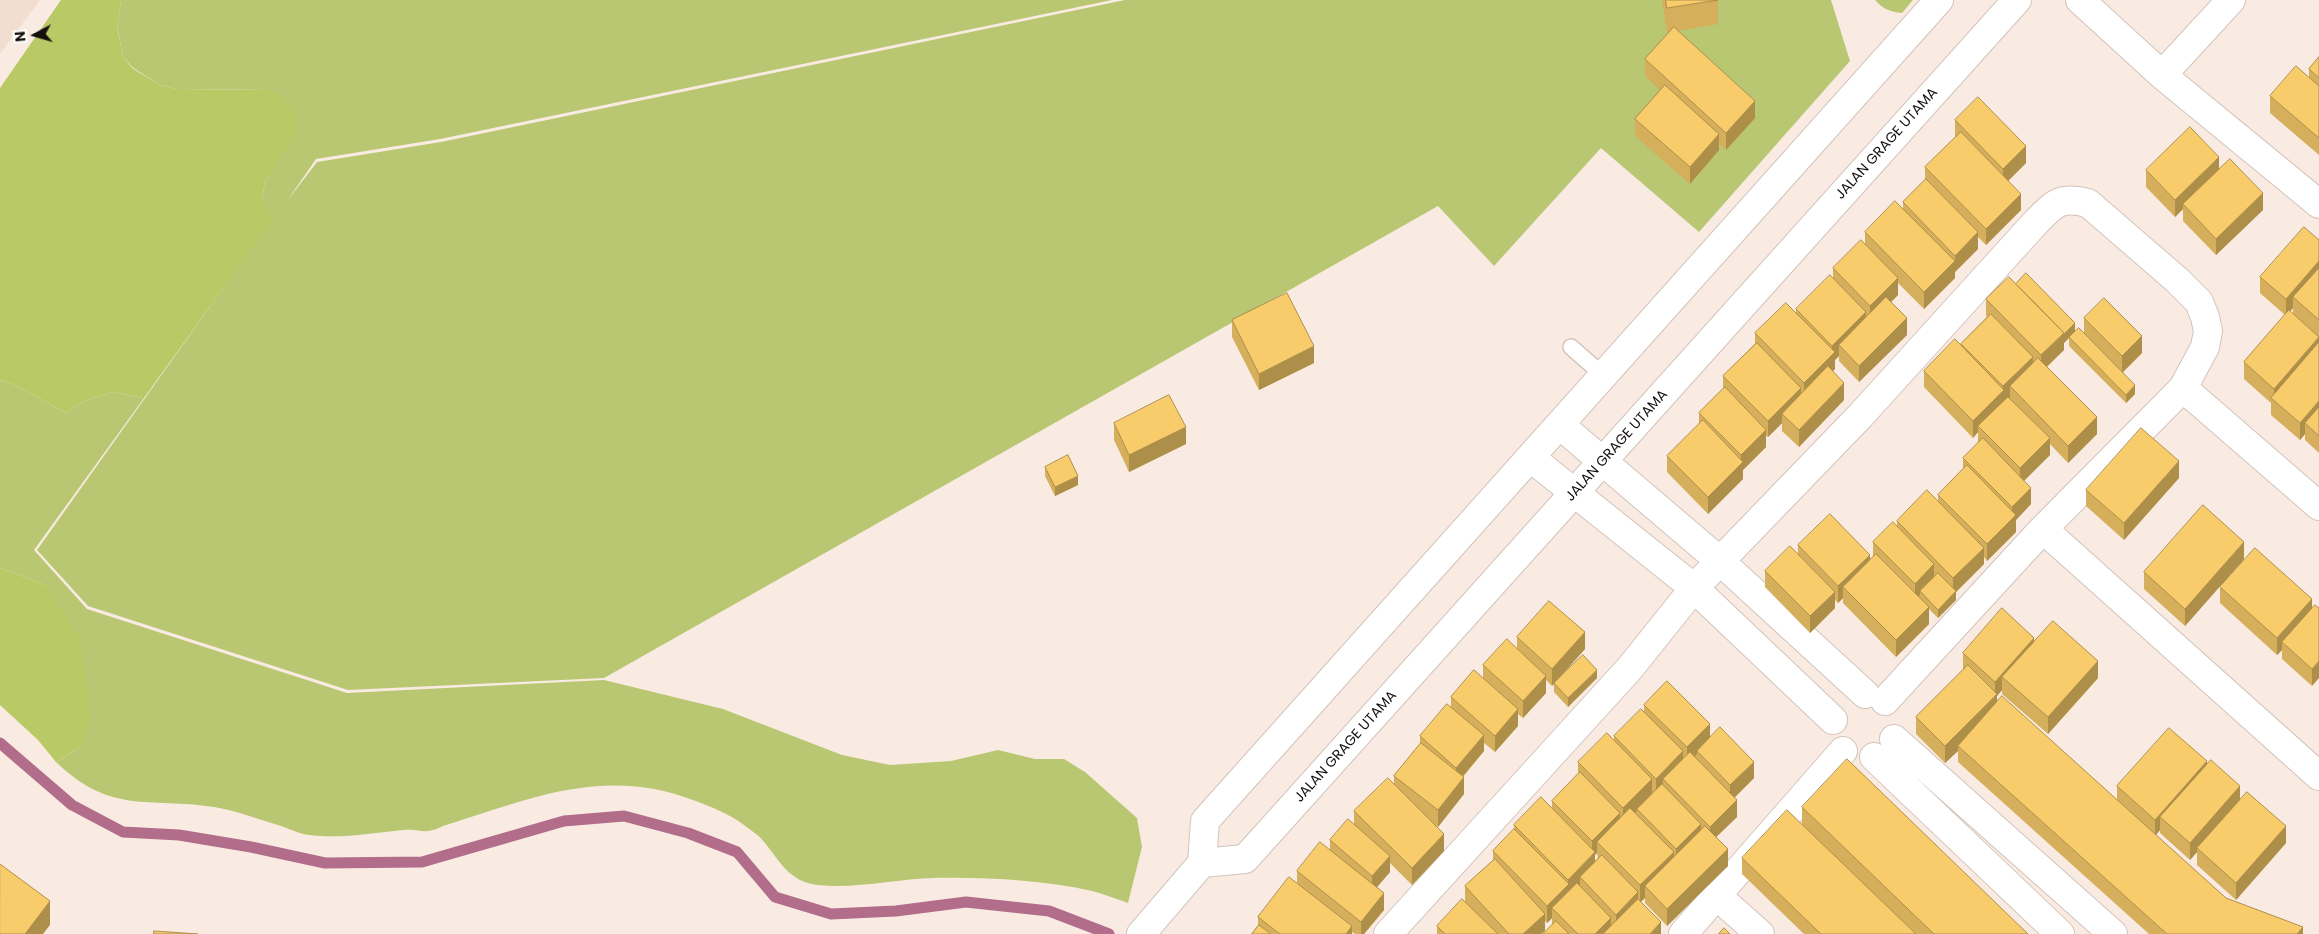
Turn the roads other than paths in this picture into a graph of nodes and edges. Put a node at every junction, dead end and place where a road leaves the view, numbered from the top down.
1 (1939, 0) edge
2 (2017, 0) edge
3 (2080, 0) edge
4 (2231, 0) edge
5 (2162, 75) junction
6 (2319, 204) edge
7 (1571, 347) dead end
8 (1604, 376) junction
9 (2183, 388) junction
10 (1560, 425) junction
11 (1532, 458) junction
12 (1602, 461) junction
13 (1575, 492) junction
14 (2319, 506) edge
15 (2043, 529) junction
16 (1721, 562) junction
17 (1694, 588) junction
18 (1875, 698) junction
19 (1833, 720) junction
20 (1884, 748) junction
21 (1843, 751) junction
22 (2319, 776) edge
23 (1202, 863) junction
24 (1716, 895) junction
25 (1148, 926) edge
26 (1388, 934) edge
27 (1683, 934) edge
28 (1760, 934) edge
29 (2060, 934) edge
30 (2113, 934) edge

1 - 8 street
2 - 12 street, JALAN GRAGE UTAMA
3 - 5 street
4 - 5 street
5 - 6 street
7 - 8 lane
8 - 10 street
9 - 14 street
9 - 15 street
9 - 16 street
10 - 11 street
10 - 12 street
11 - 13 street
11 - 23 street
12 - 13 street, JALAN GRAGE UTAMA
12 - 16 street
13 - 17 street
13 - 23 street, JALAN GRAGE UTAMA
15 - 18 street
15 - 22 street
16 - 17 street
16 - 18 street
17 - 19 street
17 - 26 street
18 - 19 street
18 - 20 street
19 - 21 street
20 - 21 street
20 - 29 street
20 - 30 street
21 - 24 street
23 - 25 street
24 - 27 street
24 - 28 street

